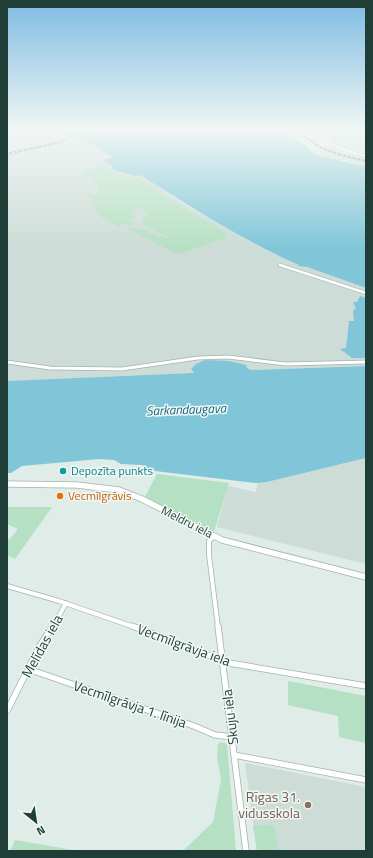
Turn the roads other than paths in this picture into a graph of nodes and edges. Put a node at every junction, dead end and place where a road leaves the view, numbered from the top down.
1 (280, 265) dead end
2 (366, 293) edge
3 (7, 362) edge
4 (366, 362) edge
5 (7, 484) edge
6 (213, 536) junction
7 (366, 577) edge
8 (7, 586) edge
9 (66, 603) junction
10 (222, 660) junction
11 (28, 669) junction
12 (366, 686) edge
13 (7, 711) edge
14 (233, 737) junction
15 (234, 755) junction
16 (366, 780) edge
17 (246, 851) edge

1 - 2 street
3 - 4 street
5 - 6 street, Meldru iela
6 - 7 street, Meldru iela
6 - 10 street, Skuju iela
8 - 9 street, Vecmīlgrāvja iela
9 - 10 street, Vecmīlgrāvja iela
9 - 11 street, Melīdas iela
10 - 12 street, Vecmīlgrāvja iela
10 - 14 street, Skuju iela
11 - 13 street, Melīdas iela
11 - 14 street, Vecmīlgrāvja 1. līnija
14 - 15 street, Skuju iela
15 - 16 street
15 - 17 street, Skuju iela

